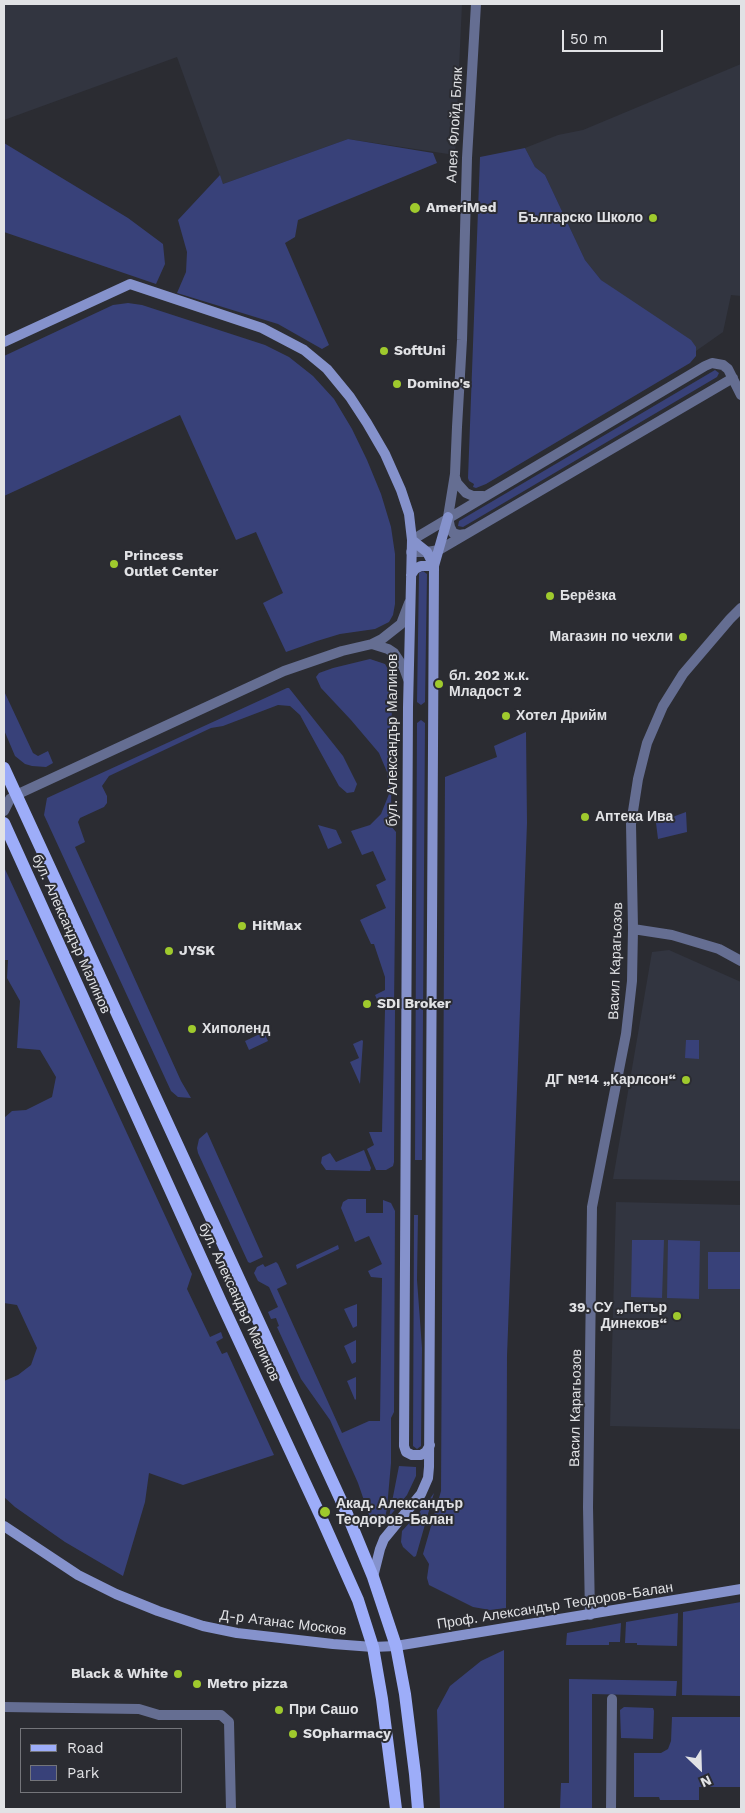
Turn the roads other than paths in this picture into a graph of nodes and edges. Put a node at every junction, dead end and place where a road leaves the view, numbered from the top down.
1 (476, 4) edge
2 (4, 342) edge
3 (733, 378) junction
4 (741, 395) edge
5 (455, 474) junction
6 (484, 496) junction
7 (448, 517) junction
8 (466, 534) junction
9 (412, 540) junction
10 (439, 550) junction
11 (412, 552) junction
12 (427, 552) junction
13 (434, 566) junction
14 (411, 575) junction
15 (410, 601) junction
16 (741, 608) edge
17 (372, 644) junction
18 (408, 679) junction
19 (4, 768) edge
20 (16, 795) junction
21 (4, 811) edge
22 (4, 823) edge
23 (633, 929) junction
24 (741, 960) edge
25 (430, 1445) junction
26 (4, 1526) edge
27 (373, 1577) junction
28 (741, 1588) edge
29 (590, 1615) junction
30 (396, 1646) junction
31 (373, 1647) junction
32 (612, 1699) dead end
33 (4, 1707) edge
34 (231, 1809) edge
35 (396, 1809) edge
36 (418, 1809) edge
37 (611, 1809) edge

1 - 5 street, Алея Флойд Бляк
2 - 9 street, бул. Александър Малинов
3 - 4 street
3 - 6 street
3 - 8 street
5 - 6 street
5 - 7 street, Алея Флойд Бляк
6 - 7 street
7 - 8 street
7 - 9 street
7 - 10 street, Алея Флойд Бляк
8 - 10 street
9 - 11 street, бул. Александър Малинов
9 - 12 street
10 - 12 street
10 - 13 street, Алея Флойд Бляк
11 - 12 street
11 - 14 street, бул. Александър Малинов
12 - 13 street
13 - 14 street
13 - 25 street
14 - 15 street, бул. Александър Малинов
15 - 17 street
15 - 18 street, бул. Александър Малинов
16 - 23 street, Васил Карагьозов
17 - 18 street
17 - 20 street
18 - 25 street, бул. Александър Малинов
19 - 20 main road, бул. Александър Малинов
20 - 21 street
20 - 27 main road, бул. Александър Малинов
22 - 31 main road, бул. Александър Малинов
23 - 24 street
23 - 29 street, Васил Карагьозов
25 - 27 street
26 - 31 street, Д-р Атанас Москов
27 - 30 main road, бул. Александър Малинов
28 - 29 street, Проф. Александър Теодоров-Балан
29 - 30 street, Проф. Александър Теодоров-Балан
30 - 31 street, Проф. Александър Теодоров-Балан
30 - 36 main road, бул. Александър Малинов
31 - 35 main road, бул. Александър Малинов
32 - 37 street
33 - 34 street

